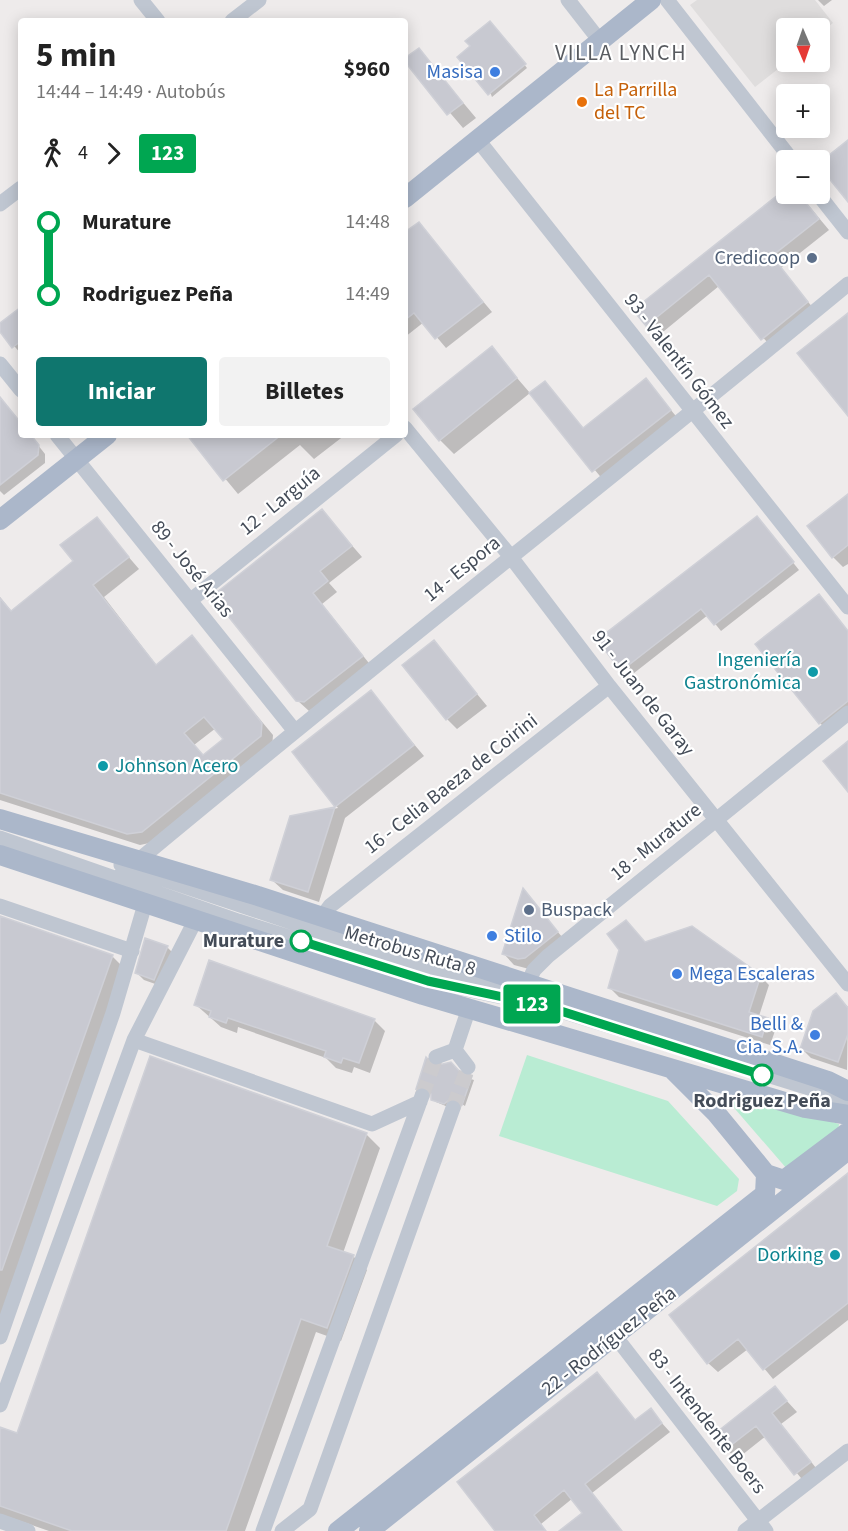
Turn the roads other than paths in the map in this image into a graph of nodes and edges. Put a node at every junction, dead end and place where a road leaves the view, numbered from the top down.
1 (141, 0) edge
2 (259, 0) edge
3 (568, 0) edge
4 (651, 0) edge
5 (667, 0) edge
6 (156, 18) edge
7 (236, 18) edge
8 (600, 41) junction
9 (478, 140) junction
10 (784, 150) edge
11 (18, 190) edge
12 (408, 196) edge
13 (0, 204) edge
14 (826, 204) edge
15 (848, 232) edge
16 (848, 284) edge
17 (0, 364) edge
18 (18, 386) edge
19 (693, 412) junction
20 (408, 432) edge
21 (60, 438) edge
22 (103, 438) edge
23 (392, 438) edge
24 (77, 459) junction
25 (0, 520) edge
26 (511, 557) junction
27 (190, 600) junction
28 (848, 607) edge
29 (609, 686) junction
30 (848, 712) edge
31 (294, 730) junction
32 (0, 819) edge
33 (718, 820) junction
34 (0, 838) edge
35 (0, 855) edge
36 (122, 874) junction
37 (145, 904) junction
38 (0, 906) edge
39 (321, 918) junction
40 (195, 921) junction
41 (132, 951) junction
42 (848, 984) edge
43 (523, 993) junction
44 (469, 1008) junction
45 (515, 1022) junction
46 (134, 1040) junction
47 (455, 1050) junction
48 (436, 1057) dead end
49 (468, 1067) dead end
50 (671, 1069) junction
51 (848, 1091) edge
52 (848, 1100) edge
53 (453, 1108) tunnel mouth
54 (848, 1110) edge
55 (848, 1115) edge
56 (848, 1132) edge
57 (848, 1150) edge
58 (775, 1177) junction
59 (615, 1336) junction
60 (0, 1337) edge
61 (0, 1405) edge
62 (848, 1450) edge
63 (0, 1521) edge
64 (762, 1526) edge
65 (28, 1531) edge
66 (263, 1531) edge
67 (282, 1531) edge
68 (338, 1531) edge
69 (369, 1531) edge
70 (745, 1531) edge

1 - 6 street
2 - 7 street
3 - 8 street
4 - 8 main road
5 - 10 street
8 - 9 main road
9 - 12 main road
9 - 19 street, 93 - Valentín Gómez
11 - 13 street
14 - 15 street
16 - 19 street, 14 - Espora
17 - 18 street
19 - 26 street, 14 - Espora
19 - 28 street, 93 - Valentín Gómez
20 - 26 street, 91 - Juan de Garay
21 - 24 street, 89 - José Arias
22 - 24 main road
23 - 27 street, 12 - Larguía
24 - 25 main road
24 - 27 street, 89 - José Arias
26 - 29 street, 91 - Juan de Garay
26 - 31 street, 14 - Espora
27 - 31 street, 89 - José Arias
29 - 33 street, 91 - Juan de Garay
29 - 39 street, 16 - Celia Baeza de Coirini
30 - 33 street, 18 - Murature
31 - 36 street, 14 - Espora
32 - 36 main road
33 - 42 street, 91 - Juan de Garay
33 - 43 street, 18 - Murature
34 - 36 street, Metrobus Ruta 8
35 - 36 main road
36 - 37 main road
36 - 39 main road
36 - 43 street, Metrobus Ruta 8
37 - 40 main road
37 - 41 street
38 - 41 street
39 - 43 main road
40 - 44 main road
40 - 46 street
41 - 60 street
43 - 45 street, 18 - Murature
43 - 51 main road
43 - 52 street, Metrobus Ruta 8
44 - 45 main road
44 - 47 street
45 - 50 main road
46 - 61 street
46 - 66 street
47 - 48 street
47 - 49 street
50 - 54 main road
50 - 55 main road
50 - 58 main road
53 - 67 street
56 - 58 main road
57 - 59 main road, 22 - Rodríguez Peña
58 - 68 main road, 22 - Rodríguez Peña
59 - 64 street, 83 - Intendente Boers
59 - 69 main road, 22 - Rodríguez Peña
62 - 64 street
63 - 65 street
64 - 70 street

